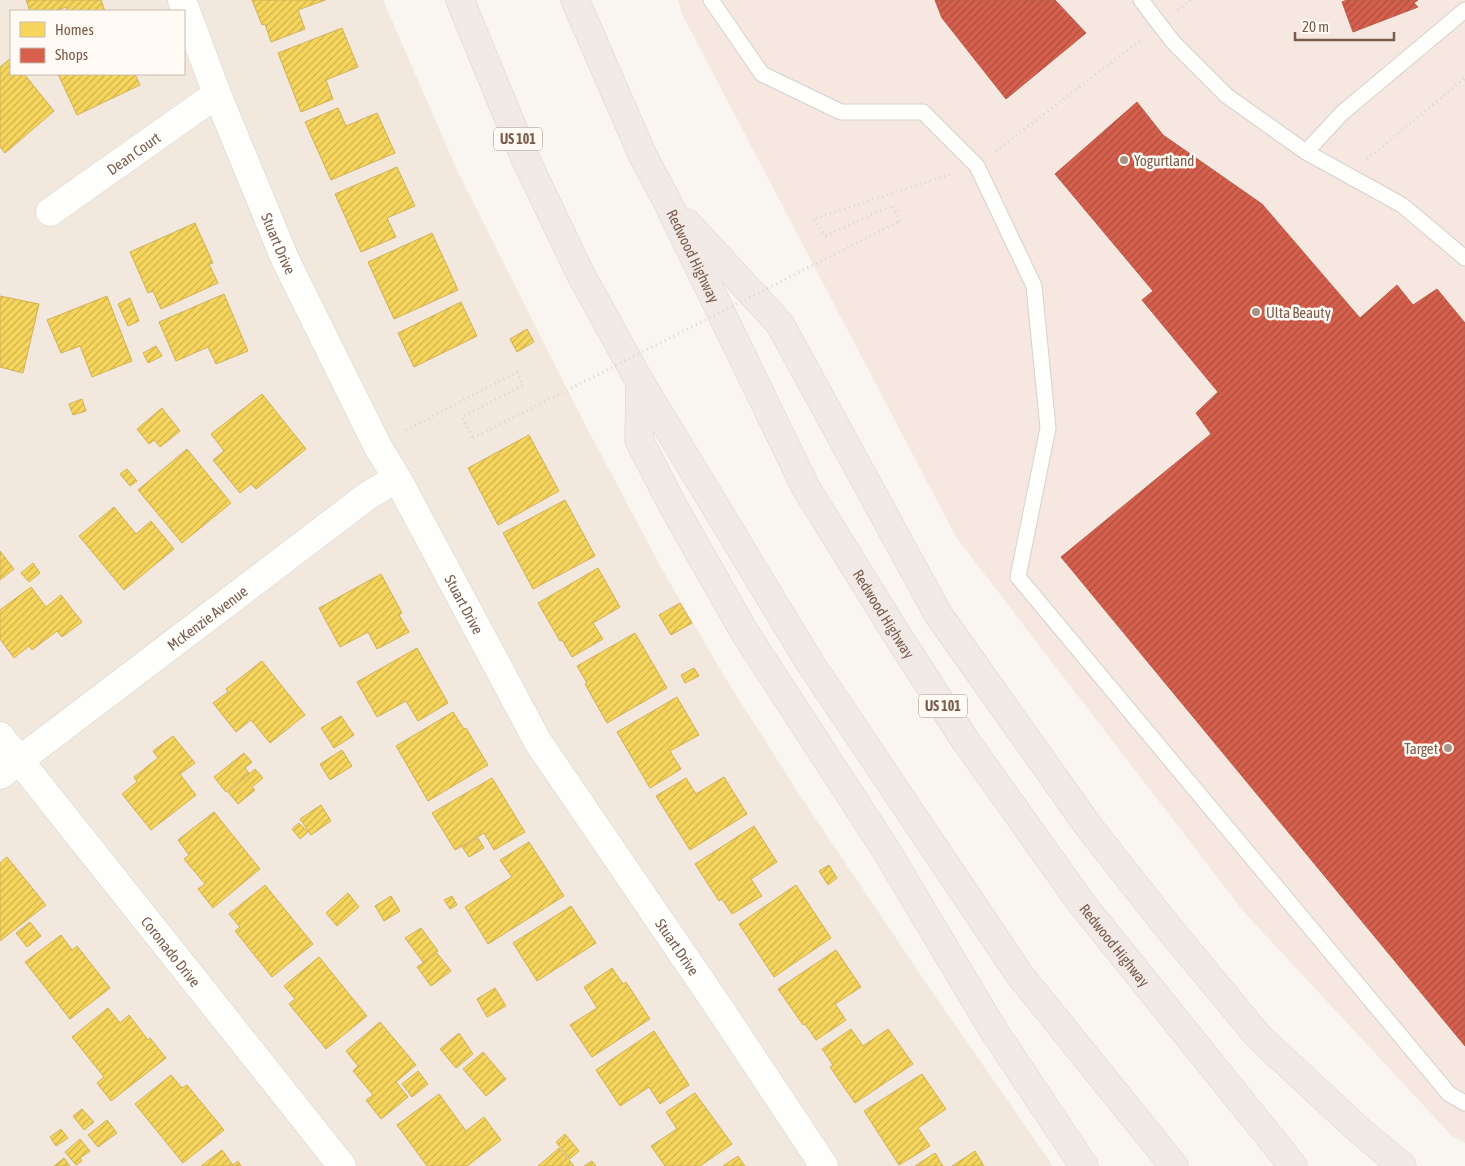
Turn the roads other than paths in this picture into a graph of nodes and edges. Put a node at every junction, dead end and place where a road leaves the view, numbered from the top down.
1 (182, 0) edge
2 (460, 0) edge
3 (575, 0) edge
4 (710, 0) edge
5 (1141, 0) edge
6 (1465, 10) edge
7 (217, 94) junction
8 (1306, 152) junction
9 (666, 199) junction
10 (50, 212) dead end
11 (1465, 258) edge
12 (640, 382) junction
13 (397, 478) junction
14 (0, 736) edge
15 (10, 768) edge
16 (1465, 1103) edge
17 (342, 1166) edge
18 (824, 1166) edge
19 (1084, 1166) edge
20 (1174, 1166) edge
21 (1293, 1166) edge
22 (1402, 1166) edge

1 - 7 street, Stuart Drive
2 - 12 highway, US 101
3 - 9 highway, Redwood Highway / US 101
4 - 16 lane
5 - 8 lane
6 - 8 lane
7 - 10 street, Dean Court
7 - 13 street, Stuart Drive
8 - 11 lane
9 - 21 highway, Redwood Highway / US 101
9 - 22 highway
12 - 19 highway
12 - 20 highway, US 101
13 - 15 street, McKenzie Avenue
13 - 18 street, Stuart Drive
14 - 15 street, Coronado Drive
15 - 17 street, Coronado Drive

